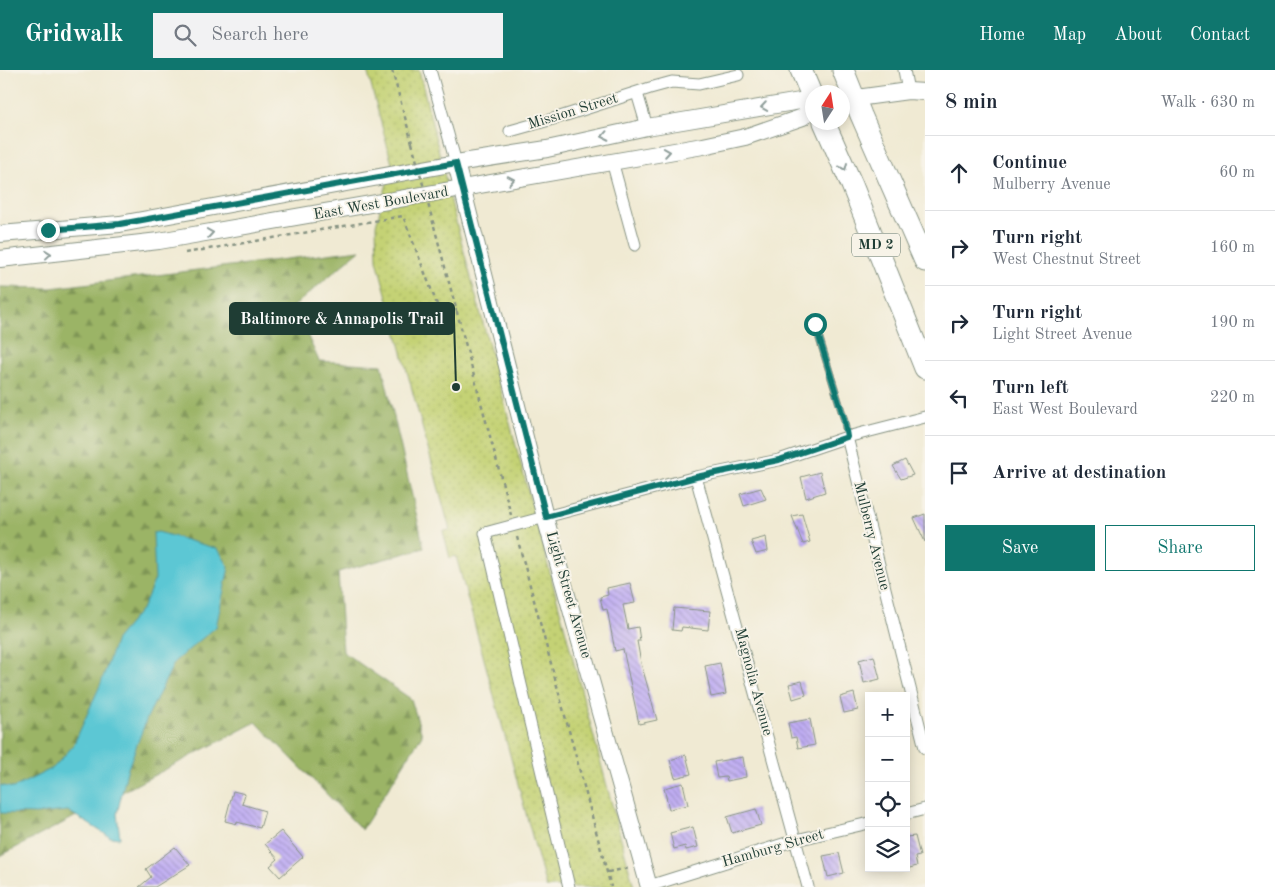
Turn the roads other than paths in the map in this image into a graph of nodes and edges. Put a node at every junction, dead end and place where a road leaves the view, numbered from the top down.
1 (430, 70) edge
2 (801, 70) edge
3 (843, 70) edge
4 (904, 70) edge
5 (721, 74) edge
6 (738, 75) dead end
7 (807, 85) edge
8 (846, 85) edge
9 (908, 91) junction
10 (925, 92) edge
11 (637, 93) junction
12 (850, 99) edge
13 (850, 101) edge
14 (805, 102) edge
15 (805, 115) edge
16 (647, 127) junction
17 (828, 130) edge
18 (510, 131) dead end
19 (612, 161) junction
20 (456, 163) junction
21 (463, 189) junction
22 (0, 234) edge
23 (635, 245) dead end
24 (0, 259) edge
25 (925, 261) edge
26 (892, 284) junction
27 (815, 324) dead end
28 (925, 338) edge
29 (925, 368) edge
30 (925, 417) edge
31 (847, 437) junction
32 (696, 477) junction
33 (546, 517) junction
34 (925, 748) edge
35 (925, 809) edge
36 (910, 813) edge
37 (865, 824) edge
38 (796, 840) junction
39 (649, 886) edge
40 (569, 887) edge
41 (808, 887) edge

1 - 20 street, Light Street Avenue
2 - 7 highway
3 - 8 highway, MD 2
4 - 9 street
5 - 6 street, Mission Street
5 - 11 street, Mission Street
9 - 10 main road
9 - 12 main road
11 - 16 street, Mission Street
11 - 18 street, Mission Street
13 - 25 highway, MD 2
14 -> 16 main road, East West Boulevard
19 -> 15 main road, East West Boulevard
16 -> 20 main road, East West Boulevard
17 -> 26 highway, MD 2
21 -> 19 main road, East West Boulevard
19 - 23 street
20 - 21 main road, Light Street Avenue
20 - 22 main road, East West Boulevard
24 -> 21 main road, East West Boulevard
21 - 33 main road, Light Street Avenue
26 - 28 highway
26 - 29 highway, MD 2
27 - 31 lane, Mulberry Avenue
30 - 31 street
31 - 32 street
31 - 34 street, Mulberry Avenue
32 - 33 street
32 - 38 street, Magnolia Avenue
33 - 39 main road, Light Street Avenue
33 - 40 street
35 - 36 street
37 - 38 street, Hamburg Street
38 - 39 street, Hamburg Street
38 - 41 street, Magnolia Avenue

